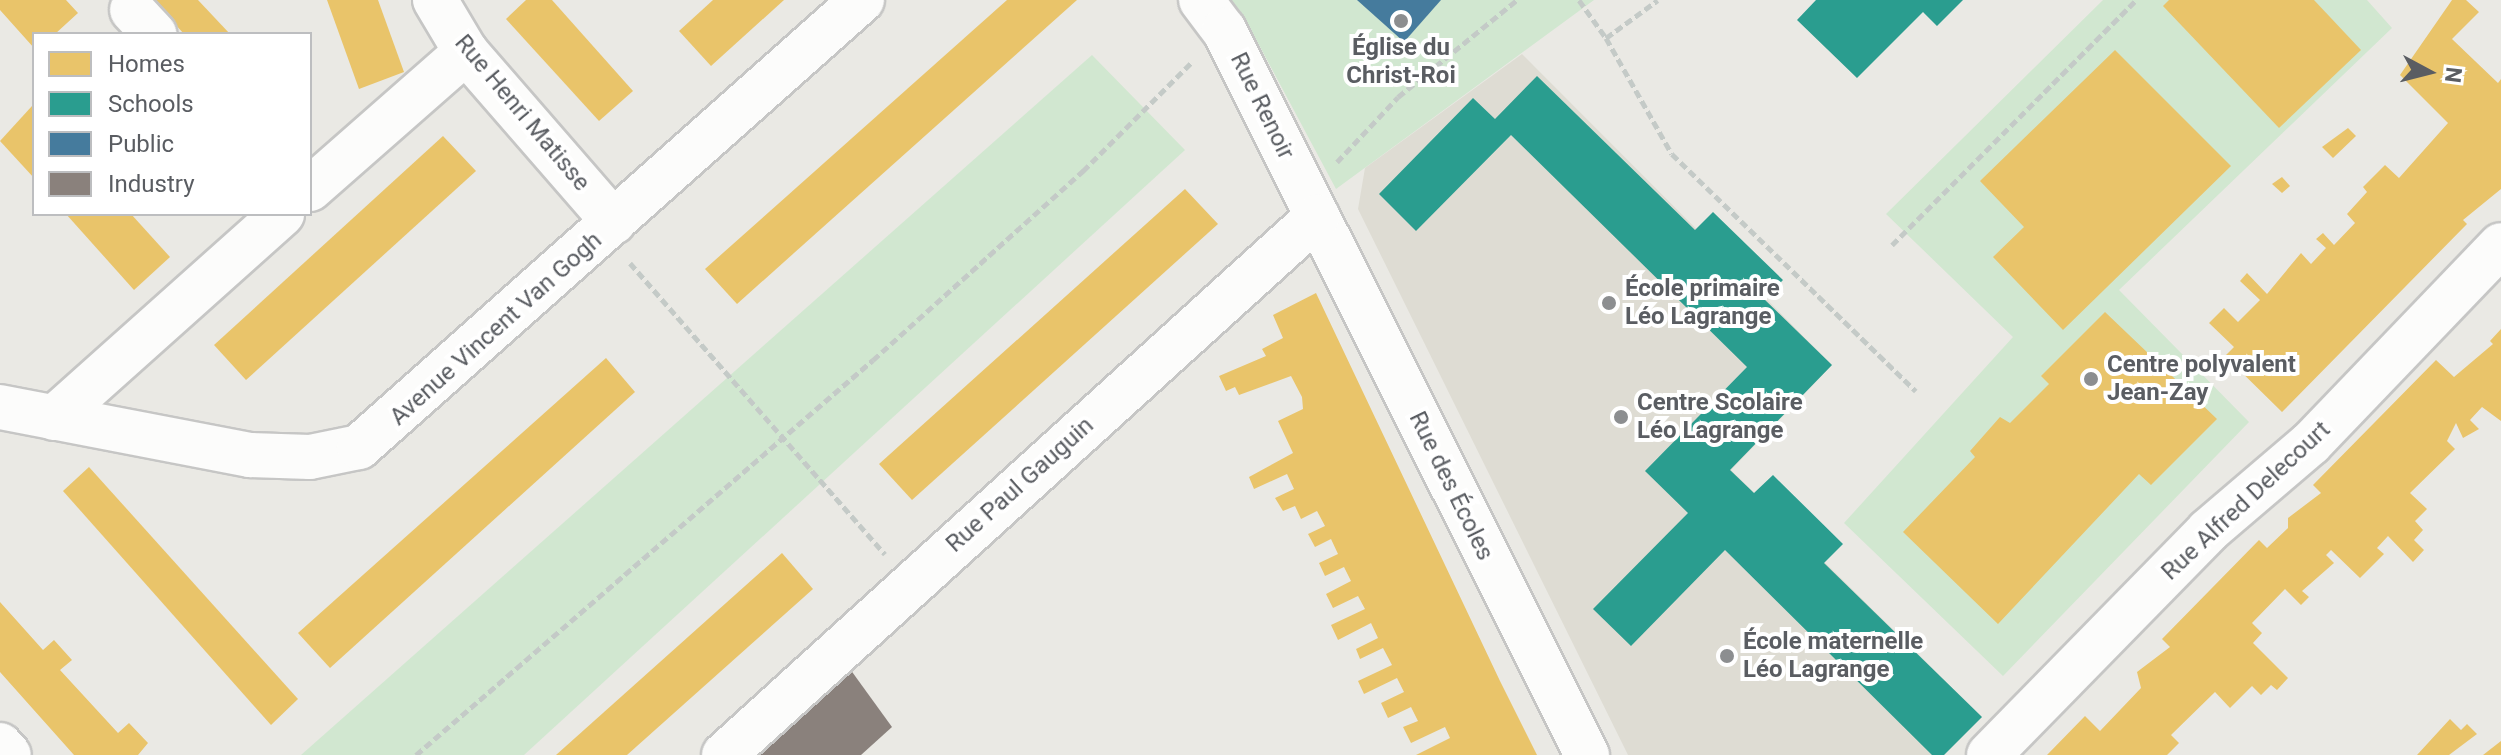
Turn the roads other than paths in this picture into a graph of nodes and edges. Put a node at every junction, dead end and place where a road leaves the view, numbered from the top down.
1 (435, 0) edge
2 (862, 0) edge
3 (1213, 15) edge
4 (466, 52) junction
5 (312, 187) edge
6 (280, 216) edge
7 (1317, 217) junction
8 (609, 227) junction
9 (2501, 245) edge
10 (0, 407) edge
11 (54, 418) junction
12 (0, 745) edge
13 (9, 755) edge
14 (724, 755) edge
15 (1587, 755) edge
16 (1989, 755) edge

1 - 4 street, Rue Henri Matisse
2 - 8 street, Avenue Vincent Van Gogh
3 - 7 street, Rue Renoir
4 - 5 street
4 - 8 street, Rue Henri Matisse
6 - 11 street
7 - 14 street, Rue Paul Gauguin
7 - 15 street, Rue des Écoles
8 - 11 street, Avenue Vincent Van Gogh
9 - 16 street, Rue Alfred Delecourt
10 - 11 street, Avenue Vincent Van Gogh
12 - 13 street

